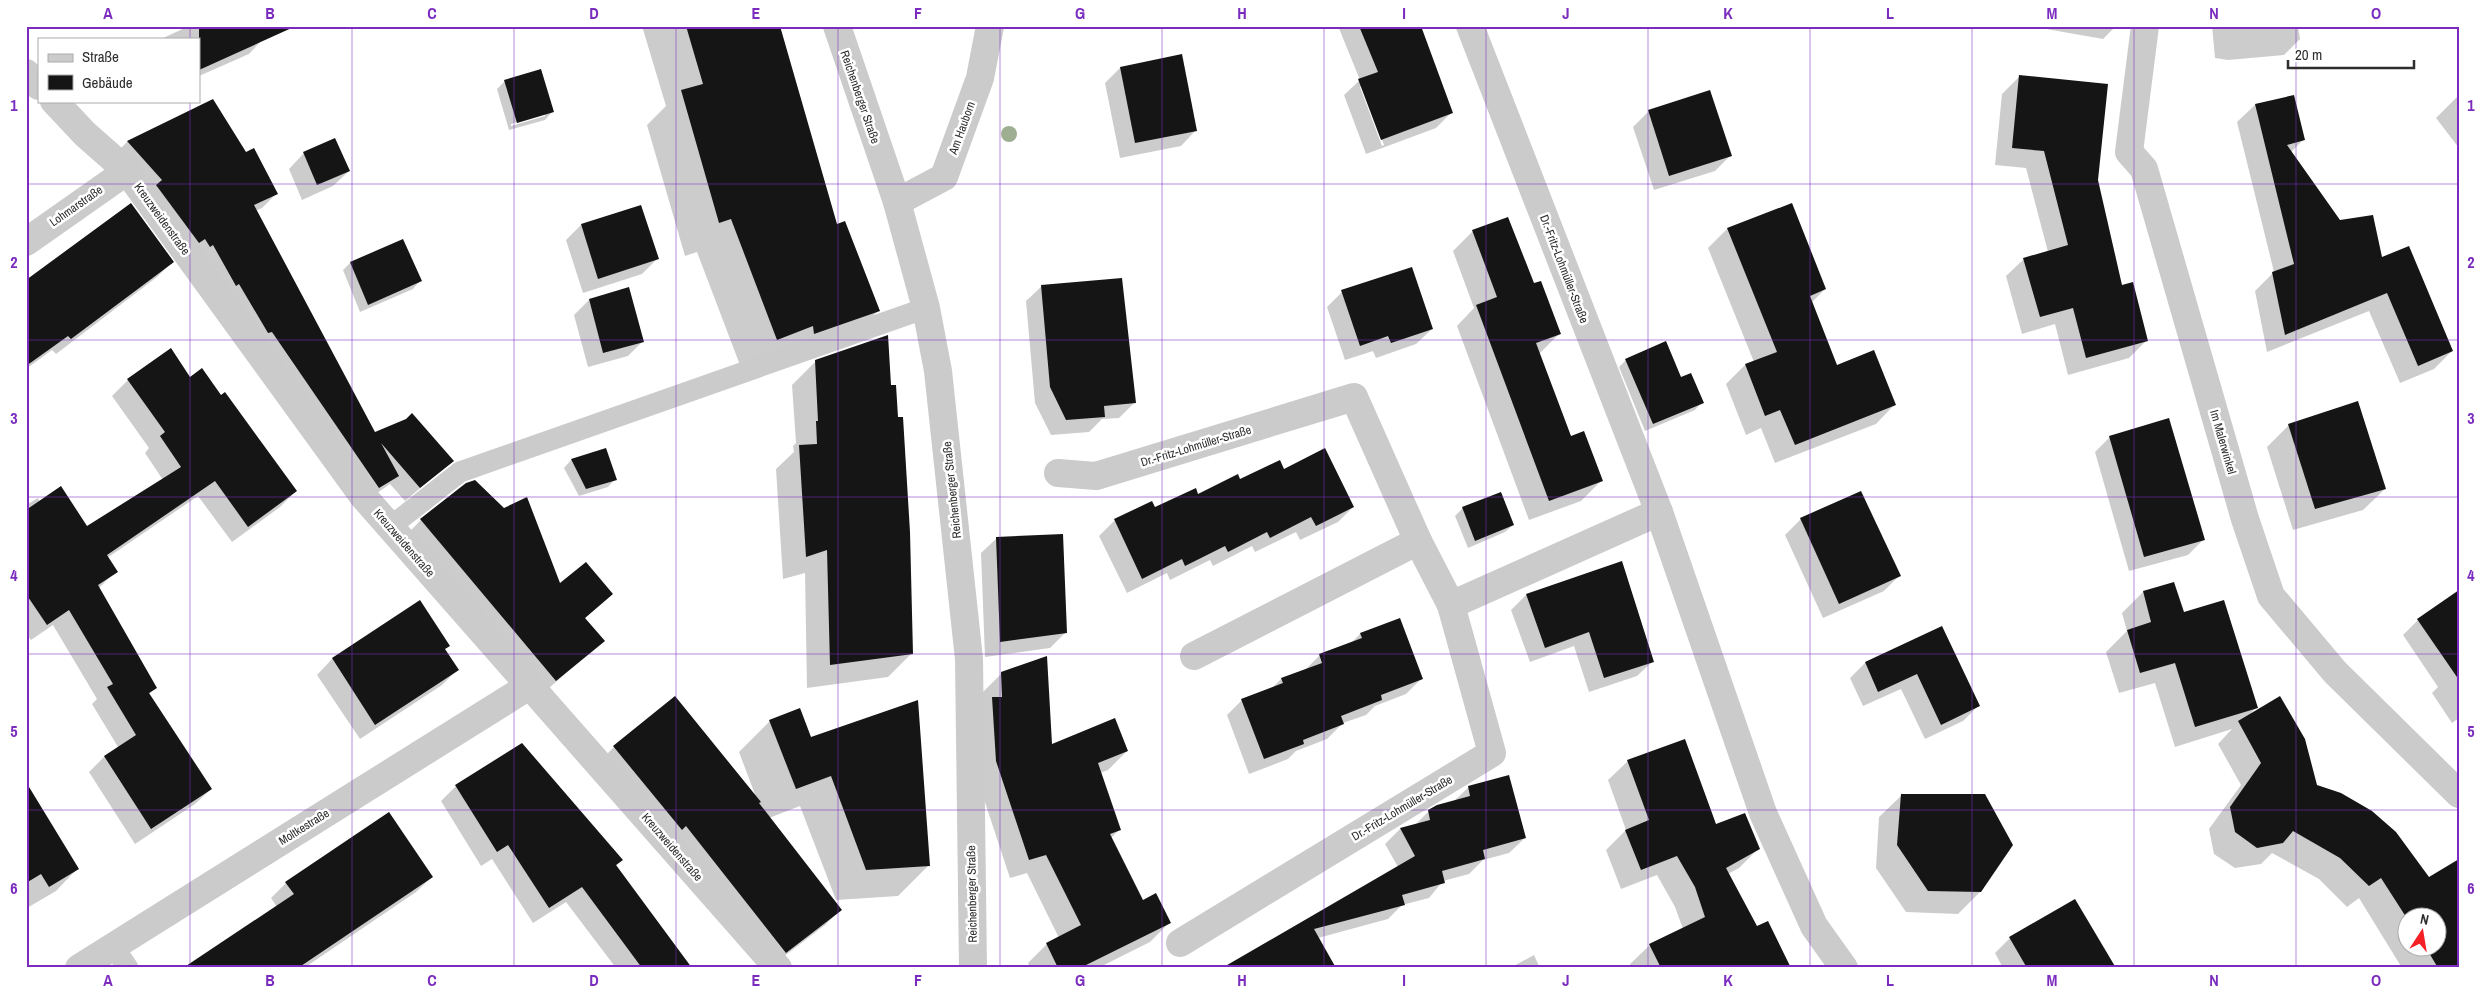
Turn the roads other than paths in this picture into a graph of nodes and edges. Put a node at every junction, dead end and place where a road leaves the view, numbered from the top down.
1 (837, 26) edge
2 (990, 26) edge
3 (1470, 26) edge
4 (2145, 26) edge
5 (26, 73) edge
6 (38, 85) edge
7 (55, 102) edge
8 (127, 171) junction
9 (897, 202) junction
10 (26, 242) edge
11 (926, 308) junction
12 (1058, 472) dead end
13 (1658, 512) junction
14 (390, 527) junction
15 (1418, 541) junction
16 (1451, 605) junction
17 (1194, 656) dead end
18 (529, 686) junction
19 (2459, 794) edge
20 (1180, 943) dead end
21 (121, 957) edge
22 (79, 968) edge
23 (778, 968) edge
24 (973, 968) edge
25 (1844, 968) edge

1 - 9 street, Reichenberger Straße
2 - 9 street, Am Hauborn
3 - 13 street, Dr.-Fritz-Lohmüller-Straße
4 - 19 street, Im Malerwinkel
5 - 6 street
7 - 8 street, Kreuzweidenstraße
8 - 10 street, Lohmarstraße
8 - 14 street, Kreuzweidenstraße
9 - 11 street, Reichenberger Straße
11 - 14 lane
11 - 24 street, Reichenberger Straße
12 - 15 street, Dr.-Fritz-Lohmüller-Straße
13 - 16 street
13 - 25 street, Dr.-Fritz-Lohmüller-Straße
14 - 18 street, Kreuzweidenstraße
15 - 16 street, Dr.-Fritz-Lohmüller-Straße
15 - 17 street
16 - 20 street, Dr.-Fritz-Lohmüller-Straße
18 - 21 street, Moltkestraße
18 - 23 street, Kreuzweidenstraße
21 - 22 street, Moltkestraße

